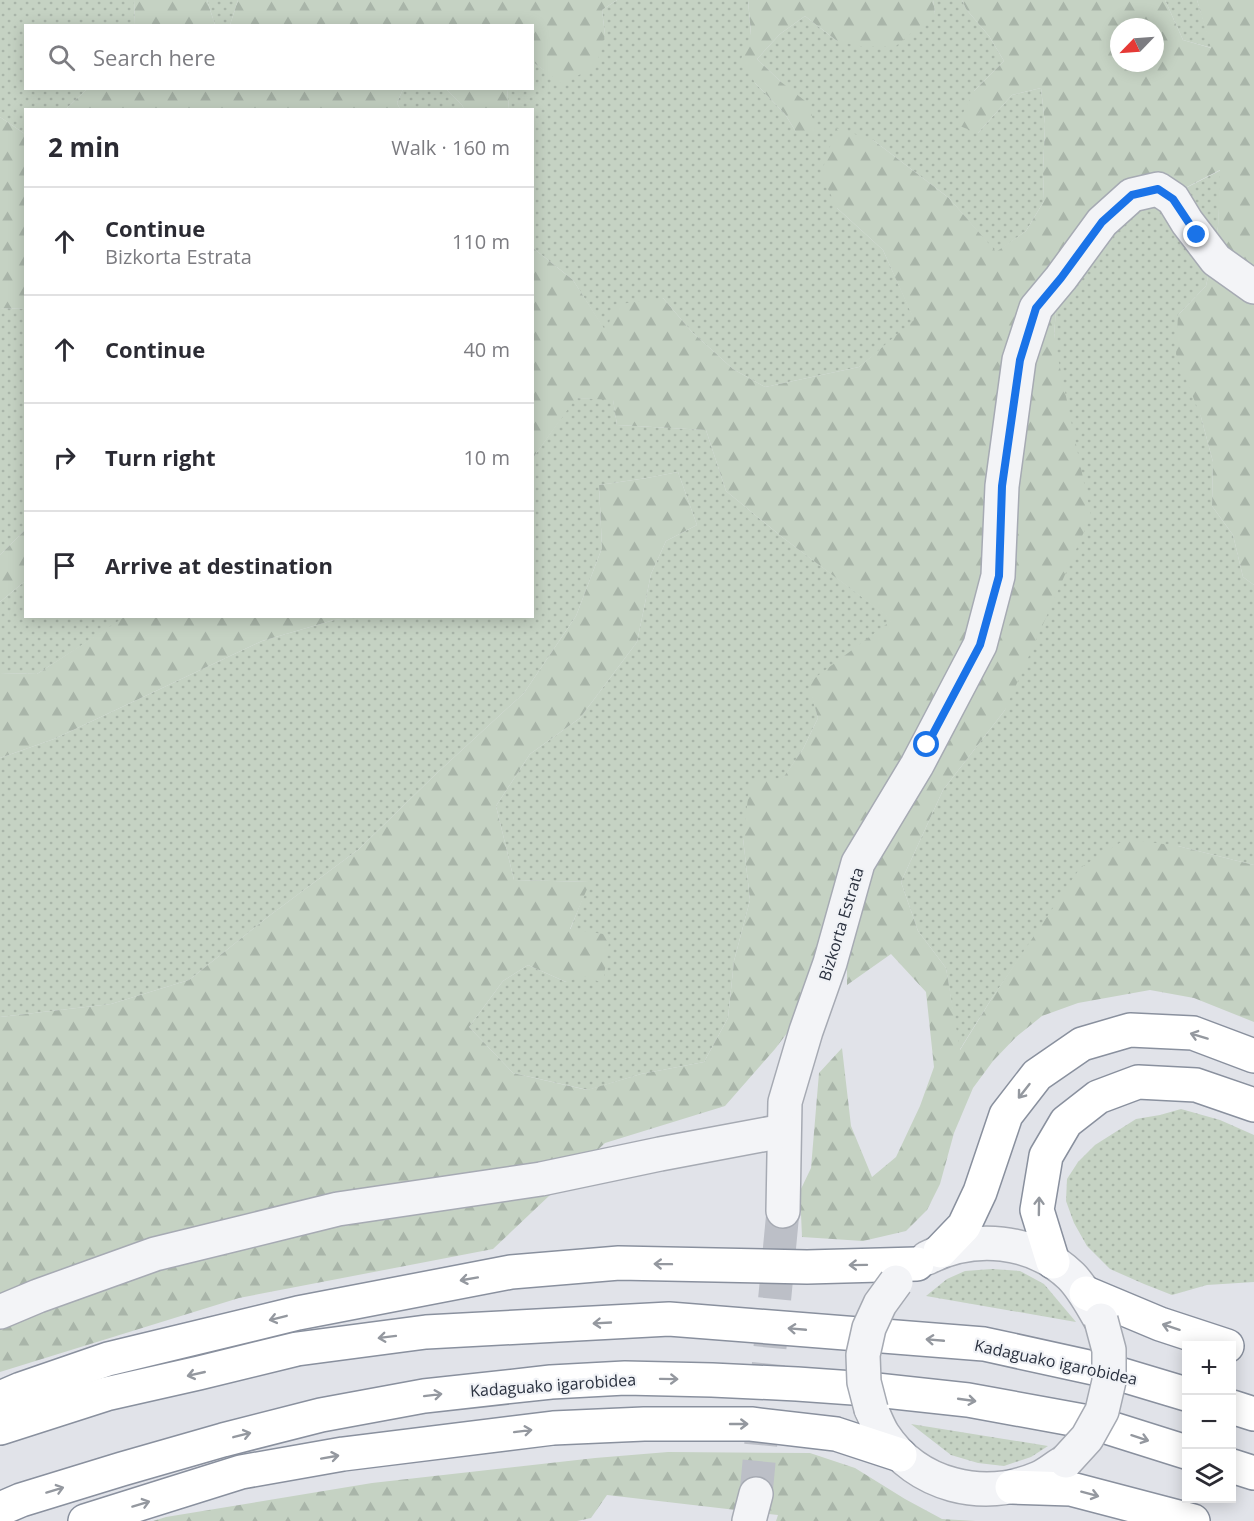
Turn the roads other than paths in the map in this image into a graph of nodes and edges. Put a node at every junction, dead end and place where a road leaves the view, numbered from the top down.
1 (1254, 287) edge
2 (1254, 1056) edge
3 (1254, 1105) edge
4 (783, 1131) junction
5 (783, 1211) tunnel mouth
6 (1053, 1262) junction
7 (918, 1266) junction
8 (1093, 1307) junction
9 (0, 1312) edge
10 (1212, 1341) edge
11 (1236, 1348) edge
12 (1254, 1353) edge
13 (1182, 1393) edge
14 (0, 1398) edge
15 (1236, 1408) edge
16 (1254, 1414) edge
17 (0, 1428) edge
18 (1182, 1451) edge
19 (900, 1455) junction
20 (1236, 1467) edge
21 (1254, 1473) edge
22 (1012, 1487) junction
23 (0, 1509) edge
24 (85, 1521) edge
25 (1193, 1521) edge

1 - 4 street, Bizkorta Estrata
2 -> 7 highway
6 -> 3 highway
4 - 5 street, Bizkorta Estrata
4 - 9 street
6 - 7 street
6 - 8 street
7 -> 14 highway
7 - 19 street, bridge
10 -> 8 highway
8 - 22 street, bridge
11 - 12 highway
13 -> 17 highway, Kadaguako igarobidea
15 - 16 highway
23 -> 18 highway, Kadaguako igarobidea
19 - 22 street
24 -> 19 highway
20 - 21 highway
22 -> 25 highway

